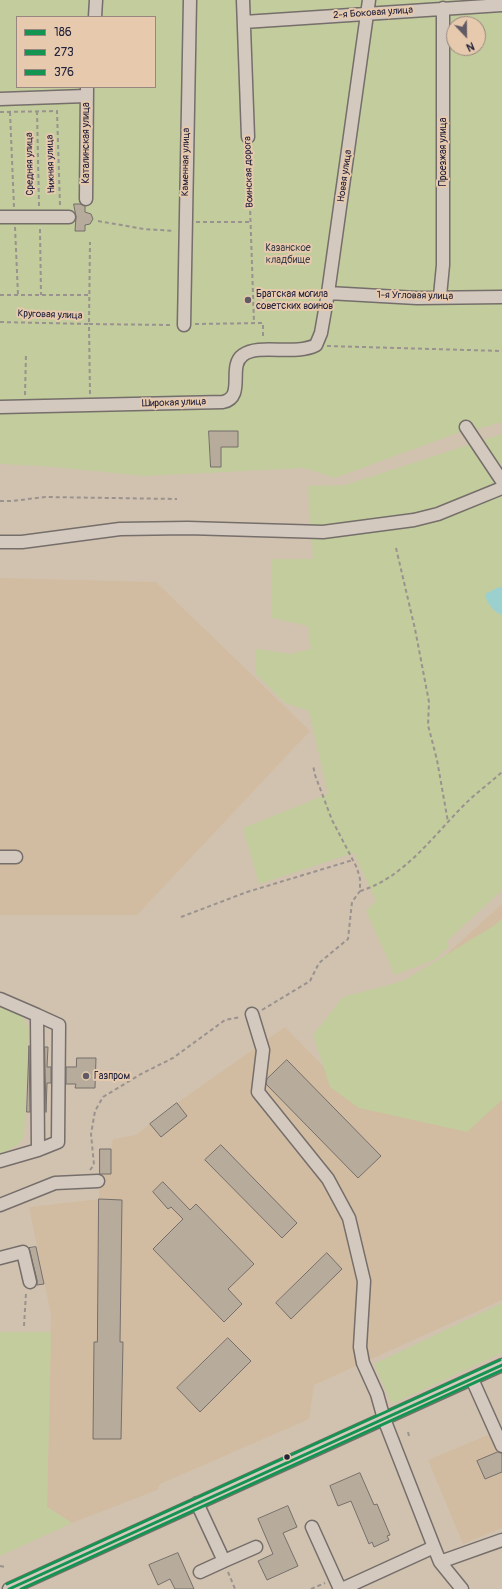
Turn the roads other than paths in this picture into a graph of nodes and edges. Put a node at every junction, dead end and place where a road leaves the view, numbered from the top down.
1 (96, 0) edge
2 (190, 0) edge
3 (243, 0) edge
4 (369, 0) edge
5 (502, 5) edge
6 (443, 8) junction
7 (367, 12) junction
8 (95, 16) edge
9 (244, 22) junction
10 (87, 91) edge
11 (0, 99) edge
12 (248, 137) road end
13 (86, 199) dead end
14 (0, 216) edge
15 (64, 217) road end
16 (328, 293) junction
17 (440, 296) junction
18 (502, 297) edge
19 (184, 325) dead end
20 (313, 346) joint
21 (0, 407) edge
22 (466, 427) dead end
23 (502, 481) edge
24 (502, 488) edge
25 (0, 542) edge
26 (0, 857) edge
27 (16, 857) dead end
28 (0, 999) edge
29 (252, 1014) road end
30 (37, 1015) junction
31 (38, 1150) junction
32 (0, 1161) edge
33 (98, 1181) dead end
34 (0, 1205) edge
35 (0, 1258) edge
36 (30, 1282) road end
37 (502, 1365) edge
38 (472, 1379) junction
39 (384, 1419) junction
40 (502, 1446) edge
41 (197, 1503) junction
42 (312, 1528) dead end
43 (502, 1540) edge
44 (434, 1546) junction
45 (256, 1547) dead end
46 (224, 1562) junction
47 (440, 1562) junction
48 (200, 1572) dead end
49 (9, 1589) edge
50 (341, 1589) edge
51 (462, 1589) edge

1 - 8 street
2 - 19 street, Каменная улица
3 - 9 street, Воинская дорога
4 - 7 street, Новая улица
5 - 6 street, 2-я Боковая улица
6 - 7 street, 2-я Боковая улица
6 - 17 street, Проезжая улица
7 - 9 street, 2-я Боковая улица
7 - 16 street, Новая улица
9 - 12 street, Воинская дорога
10 - 11 street
10 - 13 street, Каталинская улица
14 - 15 street
16 - 17 street, 1-я Угловая улица
16 - 20 street, Новая улица
17 - 18 street, 1-я Угловая улица
20 - 21 street, Широкая улица
22 - 23 street
24 - 25 street
26 - 27 street
28 - 30 street
29 - 39 street
30 - 31 street
30 - 31 street
31 - 32 street
33 - 34 street
35 - 36 street
37 - 38 street
38 - 39 street
38 - 40 street
39 - 41 street
39 - 44 street
41 - 46 street
41 - 49 street
42 - 50 street
43 - 47 street
44 - 47 street
44 - 50 street
45 - 46 street
46 - 48 street
47 - 51 street

